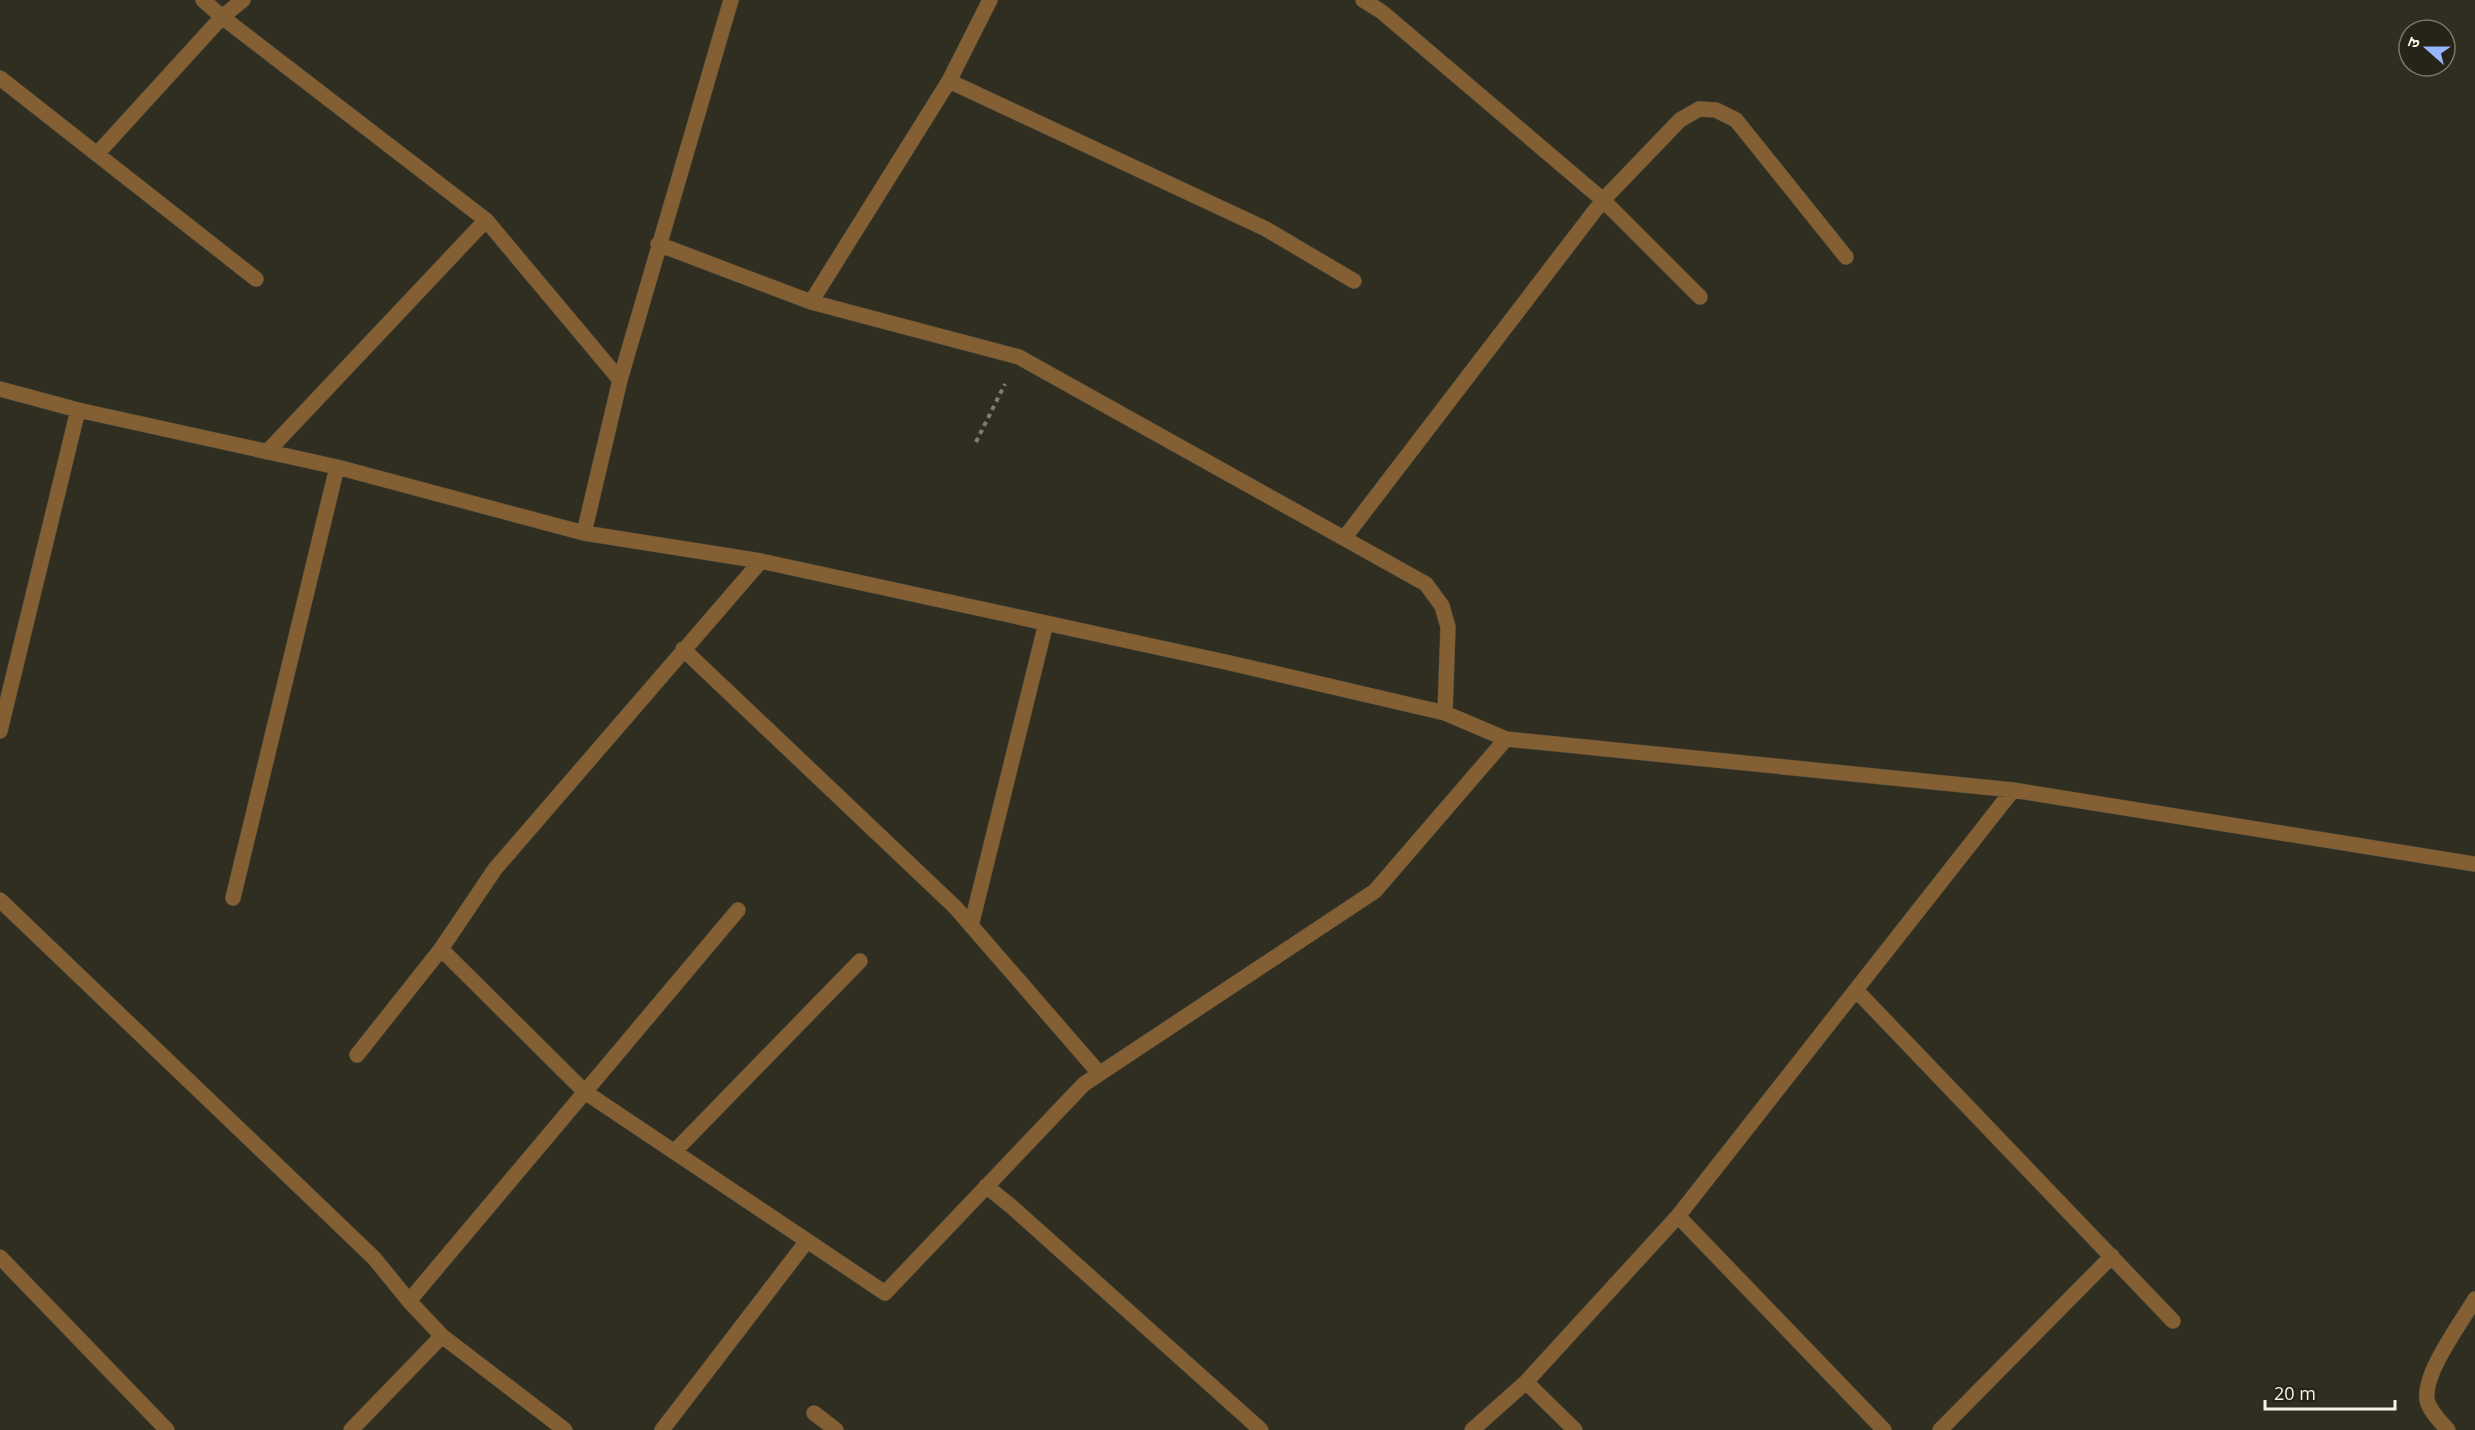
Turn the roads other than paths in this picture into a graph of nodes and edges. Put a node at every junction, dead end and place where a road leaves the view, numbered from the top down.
1 (203, 0) edge
2 (243, 0) edge
3 (731, 0) edge
4 (990, 0) edge
5 (1363, 0) edge
6 (222, 17) junction
7 (0, 78) edge
8 (949, 81) junction
9 (97, 154) junction
10 (1603, 200) junction
11 (486, 220) junction
12 (658, 244) junction
13 (1846, 257) dead end
14 (256, 279) dead end
15 (1354, 281) dead end
16 (1700, 297) dead end
17 (811, 302) junction
18 (620, 380) junction
19 (0, 389) edge
20 (78, 410) junction
21 (267, 452) junction
22 (337, 467) junction
23 (584, 533) junction
24 (1345, 537) junction
25 (761, 561) junction
26 (1046, 623) junction
27 (683, 649) junction
28 (1445, 713) junction
29 (0, 731) edge
30 (1506, 739) junction
31 (2013, 790) junction
32 (2475, 864) edge
33 (233, 898) dead end
34 (0, 900) edge
35 (738, 910) dead end
36 (971, 926) junction
37 (441, 949) junction
38 (860, 961) dead end
39 (1856, 990) junction
40 (357, 1055) dead end
41 (1099, 1073) junction
42 (585, 1092) junction
43 (675, 1152) junction
44 (986, 1186) junction
45 (1678, 1216) junction
46 (807, 1241) junction
47 (2112, 1256) junction
48 (0, 1257) edge
49 (2475, 1299) edge
50 (409, 1301) junction
51 (2174, 1321) dead end
52 (442, 1336) junction
53 (1526, 1382) junction
54 (814, 1413) dead end
55 (167, 1430) edge
56 (351, 1430) edge
57 (565, 1430) edge
58 (662, 1430) edge
59 (836, 1430) edge
60 (1261, 1430) edge
61 (1472, 1430) edge
62 (1575, 1430) edge
63 (1884, 1430) edge
64 (1940, 1430) edge
65 (2448, 1430) edge

1 - 6 street
2 - 6 street
3 - 12 street
4 - 8 street
5 - 10 street
6 - 9 street
6 - 11 street
7 - 9 street
8 - 15 street
8 - 17 street
9 - 14 street
10 - 13 street
10 - 16 street
10 - 24 street
11 - 18 street
11 - 21 street
12 - 17 street
12 - 18 street
17 - 24 street
18 - 23 street
19 - 20 street
20 - 21 street
20 - 29 street
21 - 22 street
22 - 23 street
22 - 33 street
23 - 25 street
24 - 28 street
25 - 26 street
25 - 27 street
26 - 28 street
26 - 36 street
27 - 36 street
27 - 37 street
28 - 30 street
30 - 31 street
30 - 41 street
31 - 32 street
31 - 39 street
34 - 50 street
35 - 42 street
36 - 41 street
37 - 40 street
37 - 42 street
38 - 43 street
39 - 45 street
39 - 47 street
41 - 44 street
42 - 43 street
42 - 50 street
43 - 46 street
44 - 46 street
44 - 60 street
45 - 53 street
45 - 63 street
46 - 58 street
47 - 51 street
47 - 64 street
48 - 55 street
49 - 65 street
50 - 52 street
52 - 56 street
52 - 57 street
53 - 61 street
53 - 62 street
54 - 59 street

